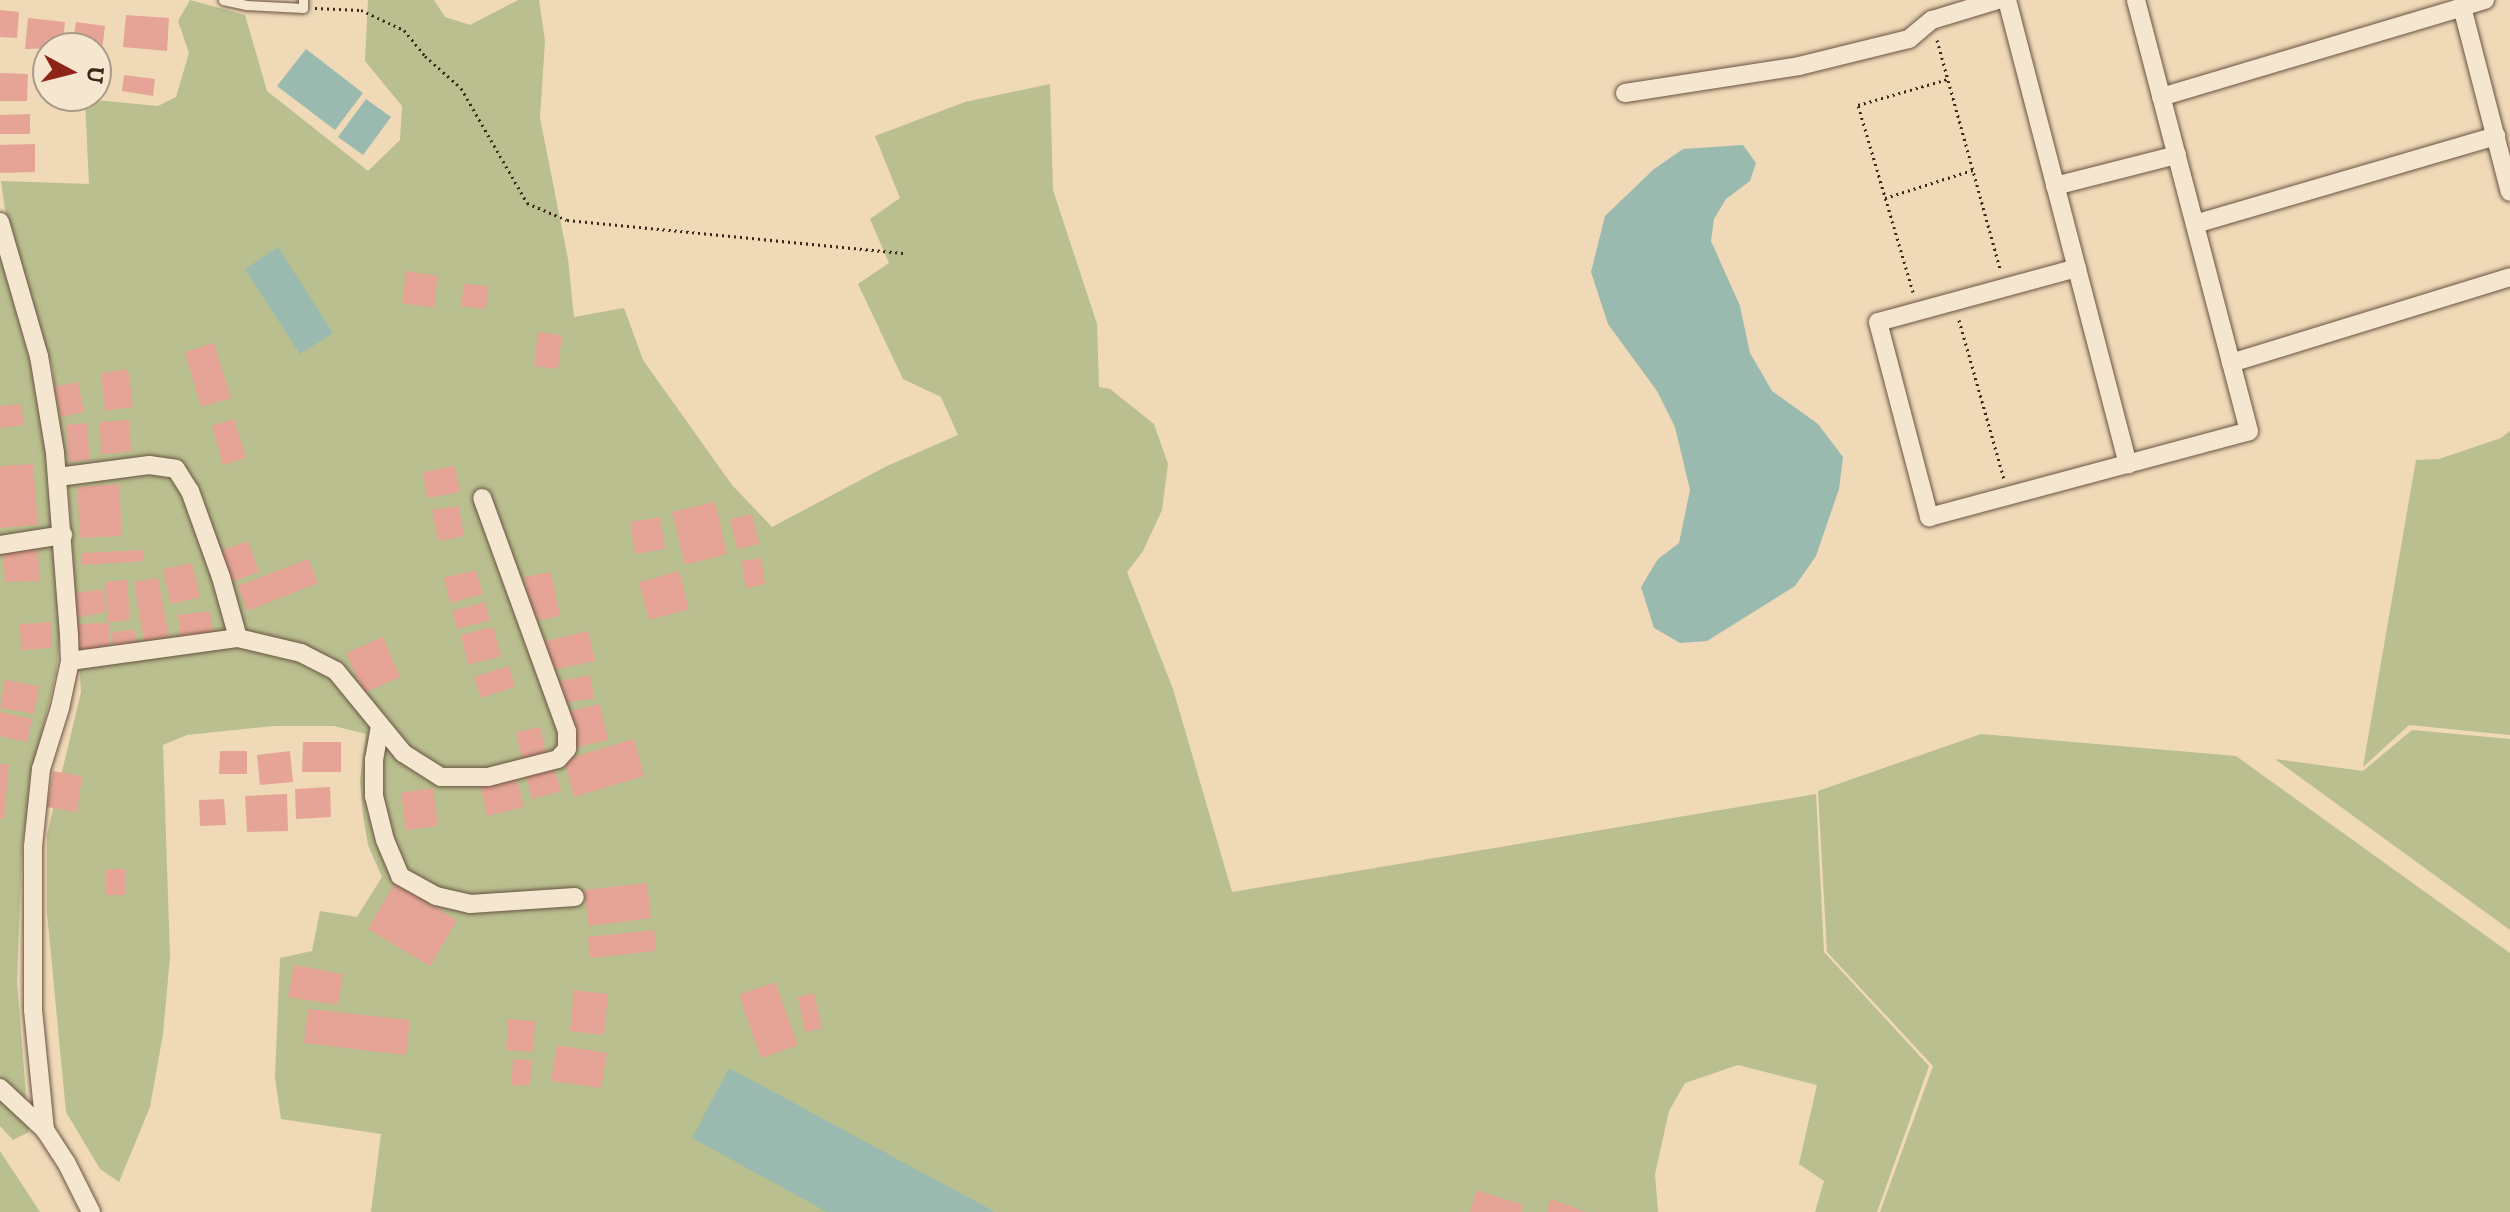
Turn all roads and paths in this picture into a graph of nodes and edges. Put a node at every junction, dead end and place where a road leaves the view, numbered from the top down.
1 (223, 0) edge
2 (1998, 0) edge
3 (2007, 0) edge
4 (2136, 0) edge
5 (2485, 0) edge
6 (303, 4) edge
7 (2462, 7) junction
8 (1932, 20) junction
9 (1948, 79) junction
10 (1625, 93) dead end
11 (2161, 97) junction
12 (2496, 136) junction
13 (2177, 155) junction
14 (1973, 170) junction
15 (2055, 186) junction
16 (2510, 192) edge
17 (1885, 198) junction
18 (0, 222) edge
19 (2195, 224) junction
20 (2, 242) edge
21 (905, 253) dead end
22 (2077, 268) junction
23 (2510, 277) edge
24 (2005, 287) junction
25 (1954, 301) junction
26 (1918, 311) junction
27 (2231, 363) junction
28 (2128, 464) junction
29 (58, 477) junction
30 (2008, 496) junction
31 (482, 498) dead end
32 (63, 535) junction
33 (0, 545) edge
34 (238, 638) junction
35 (70, 661) junction
36 (380, 726) junction
37 (575, 897) dead end
38 (0, 1088) edge
39 (45, 1130) junction
40 (91, 1212) edge

1 - 6 lane
2 - 8 street
3 - 15 street
4 - 11 street
5 - 7 street
6 - 21 path
7 - 11 street
7 - 12 street
8 - 9 path
8 - 10 street
9 - 14 path
9 - 17 path
11 - 13 street
12 - 16 street
12 - 19 street
13 - 15 street
13 - 19 street
14 - 17 path
14 - 24 path
15 - 22 street
17 - 26 path
18 - 20 street
19 - 27 street
20 - 29 street
22 - 24 street
22 - 28 street
23 - 27 street
24 - 25 street
25 - 26 street
25 - 30 path
26 - 30 street
27 - 28 street
28 - 30 street
29 - 32 street
29 - 34 street
31 - 36 street
32 - 33 street
32 - 35 street
34 - 35 street
34 - 36 street
35 - 39 street
36 - 37 street
38 - 39 street
39 - 40 street

